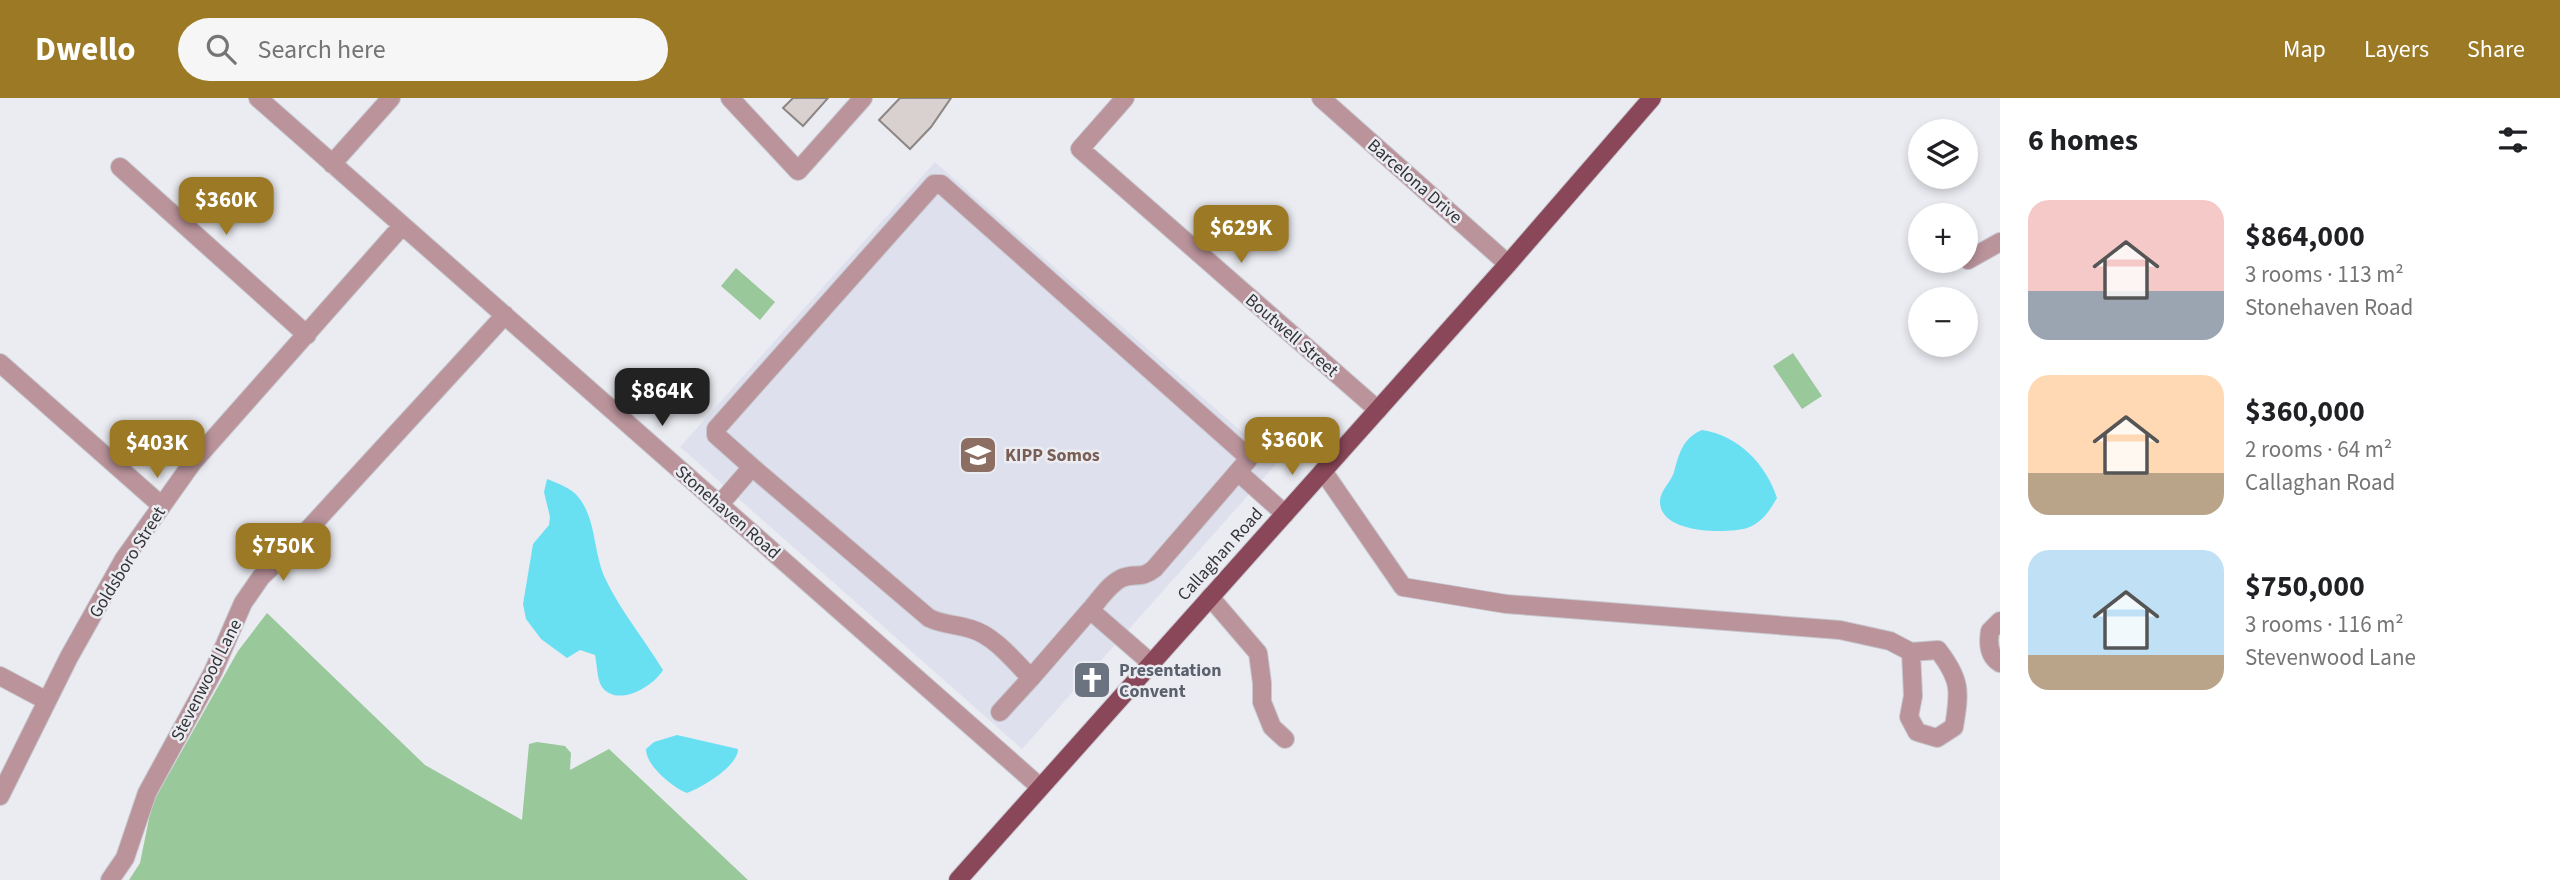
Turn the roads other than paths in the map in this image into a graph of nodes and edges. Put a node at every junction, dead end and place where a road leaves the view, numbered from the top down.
1 (258, 98) edge
2 (391, 98) edge
3 (730, 98) edge
4 (863, 98) edge
5 (1125, 98) edge
6 (1321, 98) edge
7 (1652, 98) edge
8 (332, 164) junction
9 (120, 167) dead end
10 (402, 226) junction
11 (2000, 242) edge
12 (1978, 254) edge
13 (1508, 264) junction
14 (505, 315) junction
15 (307, 335) junction
16 (0, 363) edge
17 (1378, 410) junction
18 (752, 467) junction
19 (1323, 471) junction
20 (1238, 472) junction
21 (720, 504) junction
22 (162, 506) junction
23 (1284, 514) junction
24 (1210, 597) junction
25 (1090, 610) junction
26 (2000, 621) edge
27 (1911, 652) junction
28 (1151, 663) junction
29 (2000, 663) edge
30 (0, 676) edge
31 (1031, 678) junction
32 (47, 701) junction
33 (1000, 712) dead end
34 (1285, 739) dead end
35 (1040, 787) junction
36 (0, 796) edge
37 (110, 880) edge
38 (958, 880) edge

1 - 8 street, Stonehaven Road
2 - 8 street
3 - 4 street
5 - 17 street, Boutwell Street
6 - 13 street, Barcelona Drive
7 - 13 main road, Callaghan Road
8 - 10 street, Stonehaven Road
9 - 15 street
10 - 14 street, Stonehaven Road
10 - 15 street, Goldsboro Street
11 - 12 street
13 - 17 main road, Callaghan Road
14 - 21 street, Stonehaven Road
14 - 37 street, Stevenwood Lane
15 - 22 street, Goldsboro Street
16 - 22 street
17 - 19 main road, Callaghan Road
18 - 20 street
18 - 21 street
18 - 31 street
19 - 23 main road, Callaghan Road
19 - 27 street
20 - 23 street
20 - 25 street
21 - 35 street, Stonehaven Road
22 - 32 street, Goldsboro Street
23 - 24 main road, Callaghan Road
24 - 28 main road, Callaghan Road
24 - 34 street
25 - 28 street
25 - 31 street
26 - 29 street
27 - 27 street
28 - 35 main road, Callaghan Road
30 - 32 street
31 - 33 street
32 - 36 street, Goldsboro Street
35 - 38 main road, Callaghan Road

